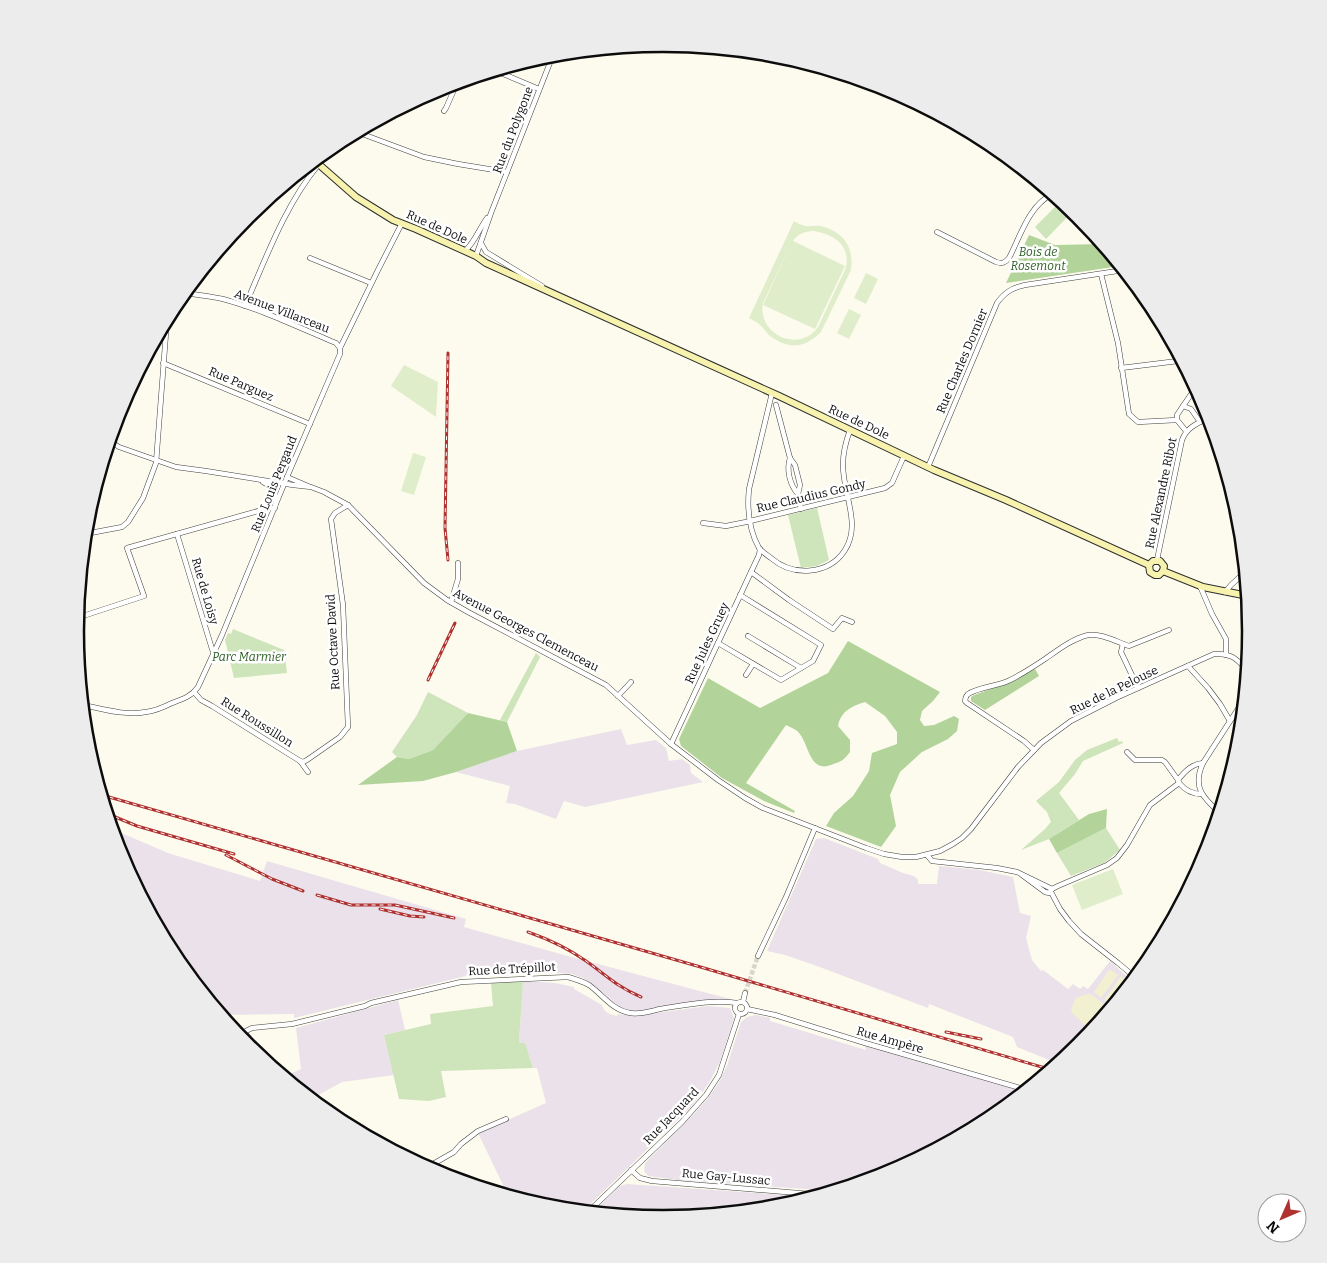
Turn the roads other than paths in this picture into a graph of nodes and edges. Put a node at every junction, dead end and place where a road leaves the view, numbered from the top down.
1 (549, 64) edge
2 (505, 75) edge
3 (539, 89) junction
4 (453, 93) edge
5 (444, 111) dead end
6 (365, 135) edge
7 (321, 165) edge
8 (506, 172) junction
9 (310, 173) edge
10 (1046, 197) edge
11 (491, 213) junction
12 (402, 223) junction
13 (937, 232) dead end
14 (480, 243) junction
15 (465, 251) junction
16 (476, 256) junction
17 (310, 258) dead end
18 (1117, 271) edge
19 (1101, 274) junction
20 (371, 283) junction
21 (193, 294) edge
22 (560, 297) junction
23 (245, 306) junction
24 (166, 336) edge
25 (340, 348) junction
26 (1176, 361) edge
27 (164, 362) junction
28 (1121, 368) junction
29 (772, 393) junction
30 (1191, 394) edge
31 (776, 405) dead end
32 (1183, 406) junction
33 (1177, 420) junction
34 (1200, 422) joint
35 (310, 424) junction
36 (850, 430) junction
37 (1186, 431) junction
38 (115, 444) edge
39 (904, 456) junction
40 (790, 458) junction
41 (156, 460) junction
42 (928, 467) junction
43 (287, 477) junction
44 (259, 480) junction
45 (284, 484) junction
46 (311, 487) junction
47 (798, 494) junction
48 (848, 498) junction
49 (348, 505) junction
50 (275, 508) junction
51 (802, 508) junction
52 (750, 521) junction
53 (703, 523) dead end
54 (93, 532) edge
55 (178, 534) junction
56 (760, 549) junction
57 (1158, 560) junction
58 (458, 563) dead end
59 (1149, 565) junction
60 (1164, 571) junction
61 (751, 572) junction
62 (1240, 577) edge
63 (1200, 586) junction
64 (1225, 592) junction
65 (740, 595) junction
66 (1241, 595) edge
67 (451, 602) junction
68 (85, 615) edge
69 (852, 622) dead end
70 (1170, 630) dead end
71 (748, 636) dead end
72 (718, 643) junction
73 (1123, 644) junction
74 (214, 652) junction
75 (1226, 654) junction
76 (1241, 663) edge
77 (753, 664) junction
78 (1188, 666) junction
79 (801, 668) junction
80 (746, 675) dead end
81 (631, 682) dead end
82 (1138, 688) junction
83 (194, 692) junction
84 (618, 696) junction
85 (89, 706) edge
86 (1238, 709) edge
87 (1230, 721) junction
88 (671, 744) junction
89 (1034, 750) junction
90 (1127, 752) dead end
91 (300, 761) junction
92 (1203, 763) junction
93 (308, 772) dead end
94 (1178, 781) junction
95 (1201, 794) junction
96 (1215, 809) edge
97 (815, 828) junction
98 (927, 855) junction
99 (1052, 890) junction
100 (758, 956) tunnel mouth
101 (1131, 973) edge
102 (745, 993) tunnel mouth
103 (725, 1002) junction
104 (743, 1002) junction
105 (737, 1003) junction
106 (735, 1008) junction
107 (747, 1009) junction
108 (739, 1014) junction
109 (245, 1031) edge
110 (1020, 1088) edge
111 (506, 1119) dead end
112 (435, 1163) edge
113 (631, 1170) junction
114 (802, 1193) edge
115 (594, 1206) edge

1 - 3 street, Rue du Polygone
2 - 3 street
3 - 8 street, Rue du Polygone
4 - 5 street
6 - 8 street
7 - 12 main road, Rue de Dole
8 - 11 street, Rue du Polygone
9 - 23 street
10 - 13 street
11 - 14 street, Rue du Polygone
11 - 15 street, Rue du Polygone
12 - 15 main road, Rue de Dole
12 - 20 street, Rue Louis Pergaud
14 - 16 street, Rue du Polygone
14 - 22 street, Rue de Dole
15 - 16 main road, Rue de Dole
16 - 22 main road, Rue de Dole
17 - 20 street
18 - 19 street, Rue Charles Dornier
19 - 28 street
19 - 42 street, Rue Charles Dornier
20 - 25 street, Rue Louis Pergaud
21 - 23 street, Avenue Villarceau
22 - 29 main road, Rue de Dole
23 - 25 street, Avenue Villarceau
24 - 27 street
25 - 35 street, Rue Louis Pergaud
26 - 28 street
27 - 35 street, Rue Parguez
27 - 41 street
28 - 33 street
29 - 36 main road, Rue de Dole
29 - 52 street
30 - 32 street
31 - 40 street
32 - 33 street
32 - 34 street
33 - 37 street
34 - 37 street
35 - 43 street, Rue Louis Pergaud
36 - 39 main road, Rue de Dole
36 - 48 street
37 - 57 street, Rue Alexandre Ribot
38 - 41 street, Avenue Georges Clemenceau
39 - 42 main road, Rue de Dole
39 - 48 street, Rue Claudius Gondy
40 - 47 street
40 - 47 street
41 - 44 street, Avenue Georges Clemenceau
41 - 54 street
42 - 59 main road, Rue de Dole
43 - 45 street, Rue Louis Pergaud
43 - 46 street
44 - 45 street, Avenue Georges Clemenceau
44 - 50 street
45 - 46 street, Avenue Georges Clemenceau
45 - 50 street, Rue Louis Pergaud
46 - 49 street, Avenue Georges Clemenceau
47 - 51 street
48 - 51 street, Rue Claudius Gondy
48 - 56 street
49 - 67 street, Avenue Georges Clemenceau
49 - 91 street, Rue Octave David
50 - 55 street
50 - 74 street, Rue Louis Pergaud
51 - 52 street, Rue Claudius Gondy
52 - 53 street, Rue Claudius Gondy
52 - 56 street
55 - 68 street
55 - 74 street, Rue de Loisy
56 - 61 street, Rue Jules Gruey
57 - 59 main road
57 - 60 main road
58 - 67 street
59 - 60 main road
60 - 63 main road
61 - 65 street, Rue Jules Gruey
61 - 69 street
62 - 64 street
63 - 64 main road
63 - 75 street
64 - 66 main road
65 - 72 street, Rue Jules Gruey
65 - 79 street
67 - 84 street, Avenue Georges Clemenceau
70 - 73 street
71 - 79 street
72 - 77 street
72 - 88 street, Rue Jules Gruey
73 - 82 street
73 - 89 street
74 - 83 street, Rue Louis Pergaud
75 - 76 street
75 - 78 street, Rue de la Pelouse
77 - 79 street
77 - 80 street
78 - 82 street, Rue de la Pelouse
78 - 87 street
81 - 84 street
82 - 89 street, Rue de la Pelouse
83 - 85 street
83 - 91 street, Rue Roussillon
84 - 88 street, Avenue Georges Clemenceau
86 - 87 street
87 - 92 street
88 - 97 street, Avenue Georges Clemenceau
89 - 98 street, Rue de la Pelouse
90 - 94 street
91 - 93 street, Rue Roussillon
92 - 94 street
92 - 95 street
94 - 95 street
94 - 99 street
95 - 96 street
97 - 98 street, Avenue Georges Clemenceau
97 - 100 street
98 - 99 street
99 - 101 street
102 - 104 street
103 - 105 street, Rue de Trépillot
103 - 106 street
103 - 109 street, Rue de Trépillot
104 - 105 street
104 - 107 street
105 - 106 street
106 - 108 street
107 - 108 street
107 - 110 street, Rue Ampère
108 - 113 street, Rue Jacquard
111 - 112 street
113 - 114 street, Rue Gay-Lussac
113 - 115 street, Rue Jacquard

